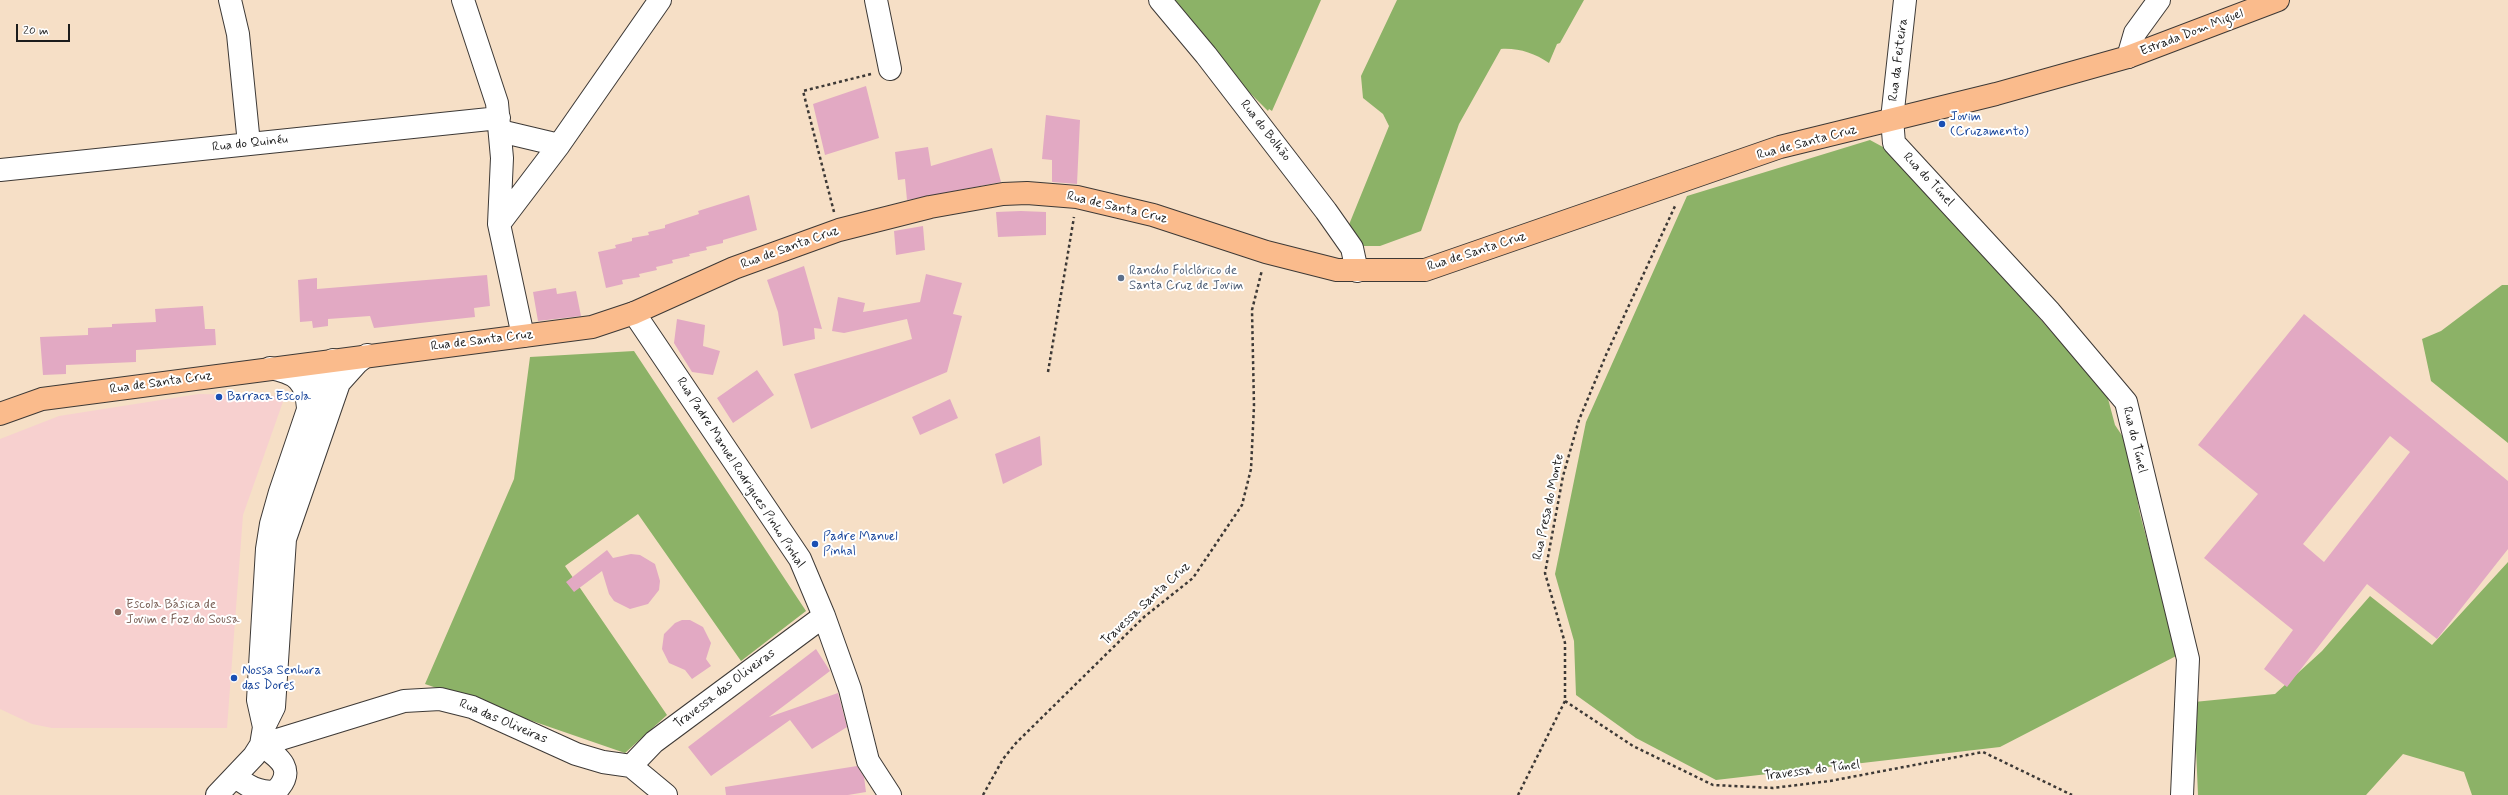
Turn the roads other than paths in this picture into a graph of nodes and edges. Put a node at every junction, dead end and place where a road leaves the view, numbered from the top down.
1 (230, 0) edge
2 (463, 0) edge
3 (660, 0) edge
4 (876, 0) edge
5 (1160, 0) edge
6 (1905, 0) edge
7 (2159, 0) edge
8 (2278, 0) edge
9 (2128, 57) junction
10 (890, 69) road end
11 (1892, 119) junction
12 (500, 125) junction
13 (249, 144) junction
14 (559, 145) junction
15 (0, 170) edge
16 (499, 224) junction
17 (1357, 271) junction
18 (634, 313) junction
19 (523, 336) junction
20 (367, 355) junction
21 (324, 364) junction
22 (270, 368) junction
23 (332, 401) junction
24 (308, 408) junction
25 (0, 414) edge
26 (824, 616) junction
27 (262, 736) junction
28 (630, 766) junction
29 (235, 776) junction
30 (216, 795) edge
31 (666, 795) edge
32 (890, 795) edge
33 (2182, 795) edge

1 - 13 street
2 - 12 street
3 - 14 street
4 - 10 street
5 - 17 street, Rua do Bolhão
6 - 11 street, Rua da Feiteira
7 - 9 street
8 - 9 main road, Estrada Dom Miguel
9 - 11 main road, Rua de Santa Cruz
11 - 17 main road, Rua de Santa Cruz
11 - 33 street, Rua do Túnel
12 - 13 street, Rua do Quinéu
12 - 14 street, Rua do Quinéu
12 - 16 street
13 - 15 street, Rua do Quinéu
14 - 16 street
16 - 19 street
17 - 18 main road, Rua de Santa Cruz
18 - 19 main road, Rua de Santa Cruz
18 - 26 street, Rua Padre Manuel Rodrigues Pinho Pinhal
19 - 20 main road, Rua de Santa Cruz
20 - 21 main road, Rua de Santa Cruz
20 - 23 street
21 - 22 main road, Rua de Santa Cruz
21 - 23 street
21 - 24 street
22 - 24 street
22 - 25 main road, Rua de Santa Cruz
23 - 27 street
24 - 27 street
26 - 28 street, Travessa das Oliveiras
26 - 32 street, Rua Padre Manuel Rodrigues Pinho Pinhal
27 - 28 street, Rua das Oliveiras
27 - 29 street
27 - 29 street
28 - 31 street
29 - 30 street

